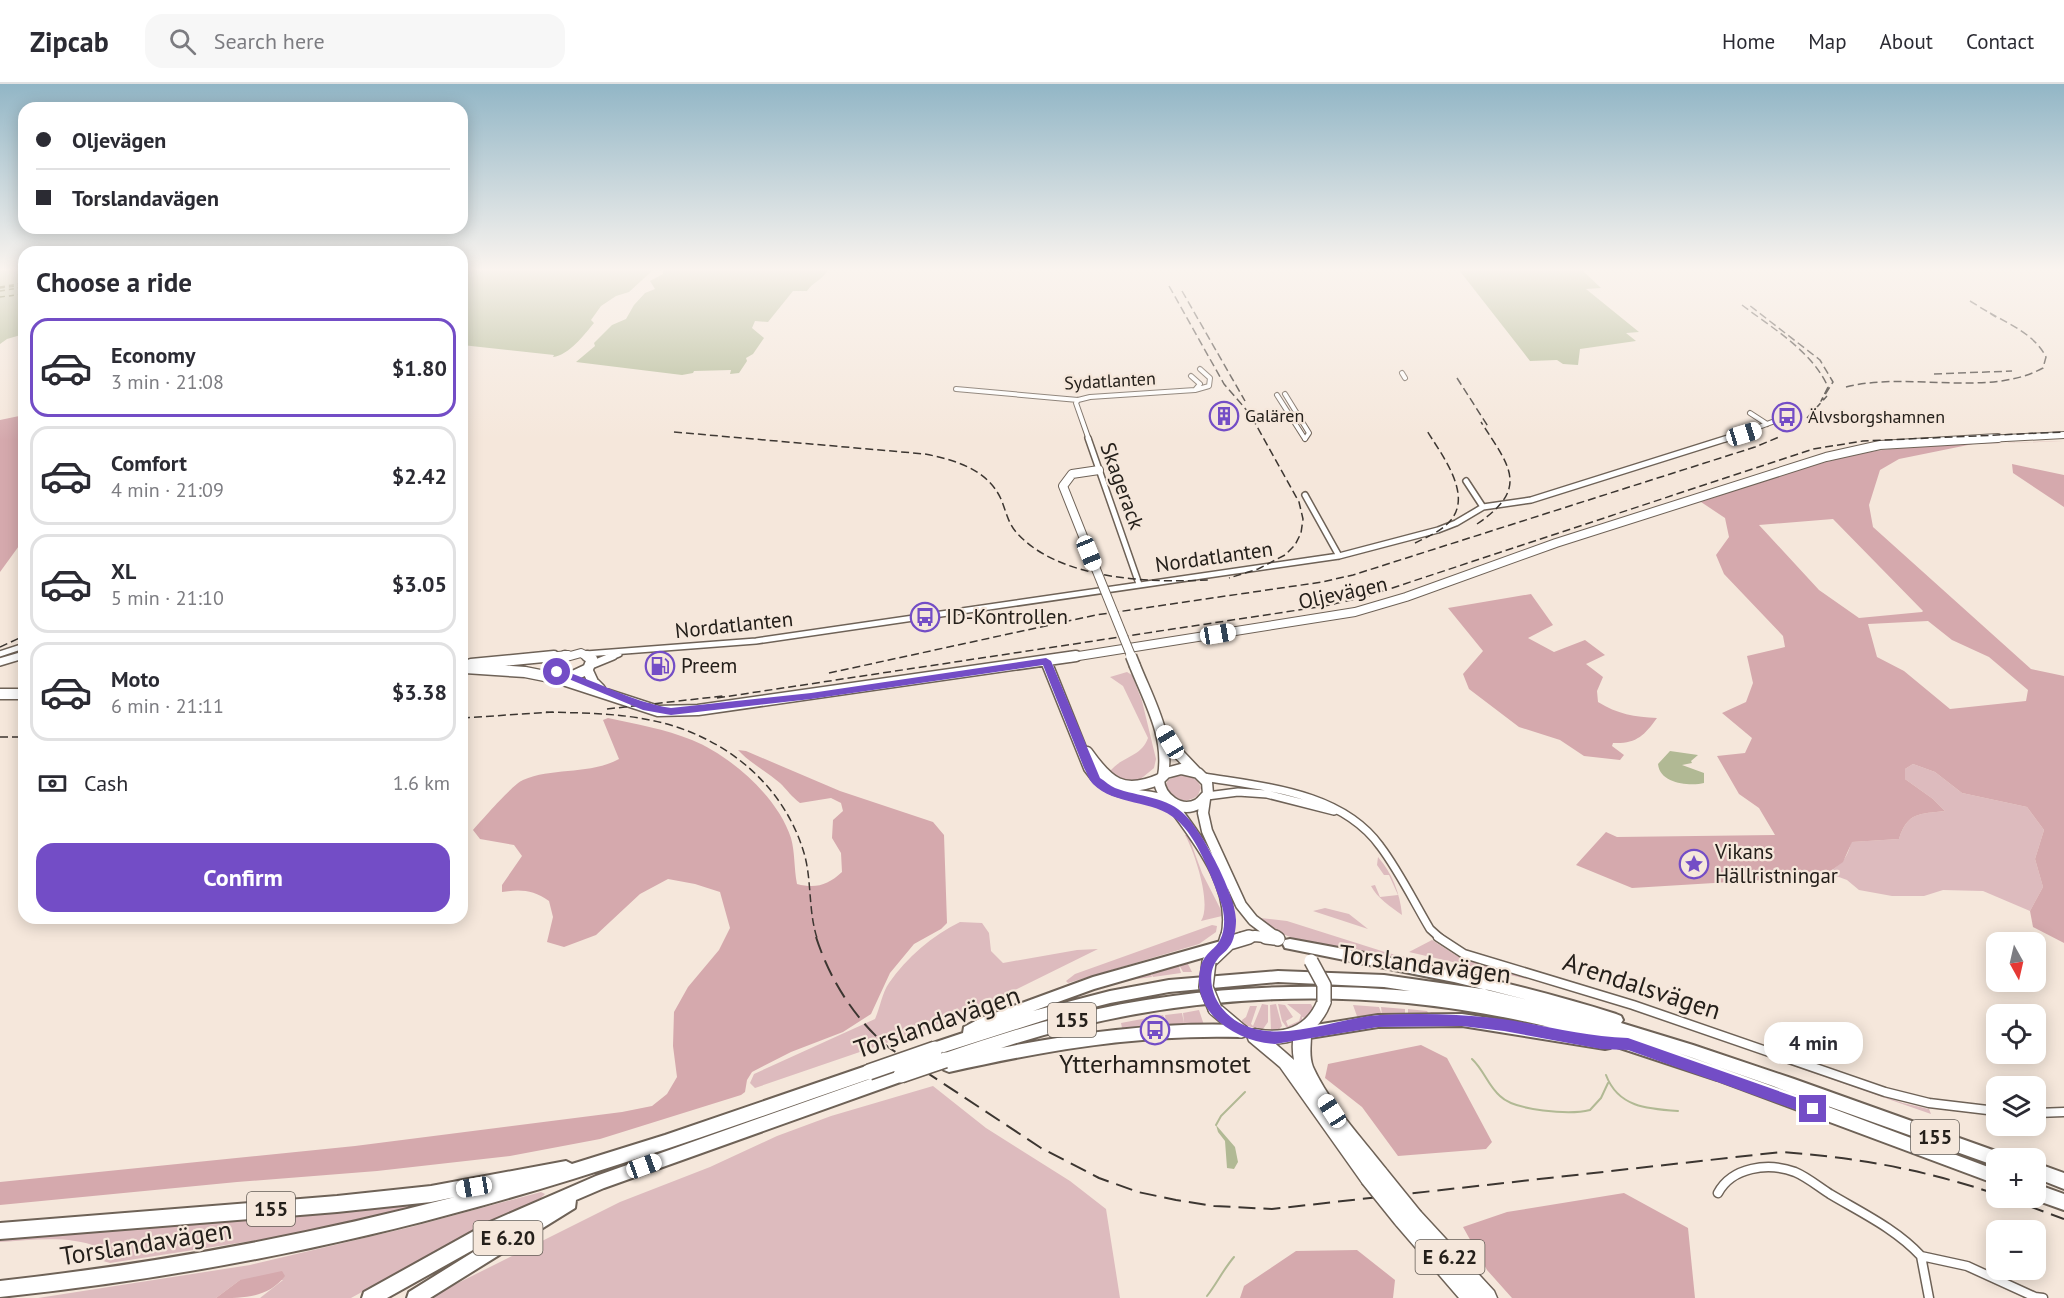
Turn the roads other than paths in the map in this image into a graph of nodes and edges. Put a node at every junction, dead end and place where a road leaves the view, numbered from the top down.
1 (1200, 369) dead end
2 (1191, 376) dead end
3 (956, 389) dead end
4 (1195, 390) junction
5 (1281, 395) dead end
6 (1078, 400) junction
7 (1752, 413) dead end
8 (1780, 419) dead end
9 (1786, 421) dead end
10 (1768, 425) junction
11 (2064, 435) edge
12 (1308, 437) dead end
13 (1099, 470) junction
14 (1466, 481) dead end
15 (1305, 495) dead end
16 (1483, 507) junction
17 (1339, 556) junction
18 (1139, 584) junction
19 (18, 648) edge
20 (635, 651) junction
21 (0, 654) edge
22 (586, 654) junction
23 (567, 655) junction
24 (18, 657) edge
25 (1046, 661) junction
26 (0, 662) edge
27 (468, 666) edge
28 (468, 667) edge
29 (468, 667) edge
30 (589, 667) junction
31 (557, 672) junction
32 (569, 676) junction
33 (600, 689) junction
34 (0, 694) edge
35 (18, 694) edge
36 (615, 696) junction
37 (1156, 719) junction
38 (1079, 740) junction
39 (1200, 775) junction
40 (1161, 777) junction
41 (1126, 795) junction
42 (1206, 798) junction
43 (1169, 801) junction
44 (1335, 811) junction
45 (1182, 818) junction
46 (1284, 942) junction
47 (1223, 945) junction
48 (1248, 1033) junction
49 (1300, 1033) junction
50 (1628, 1044) junction
51 (1694, 1050) junction
52 (942, 1058) junction
53 (1986, 1110) edge
54 (2064, 1112) edge
55 (2046, 1113) edge
56 (1986, 1154) edge
57 (591, 1166) junction
58 (1986, 1173) edge
59 (2046, 1175) edge
60 (1374, 1177) junction
61 (602, 1181) junction
62 (2064, 1181) edge
63 (1718, 1193) dead end
64 (2046, 1196) edge
65 (2064, 1202) edge
66 (1408, 1218) junction
67 (0, 1231) edge
68 (1921, 1256) junction
69 (0, 1289) edge
70 (370, 1298) edge
71 (415, 1298) edge
72 (1472, 1298) edge
73 (1487, 1298) edge
74 (1929, 1298) edge
75 (2043, 1298) edge

1 - 4 street
2 - 4 street
3 - 6 street, Sydatlanten
4 - 6 street, Sydatlanten
5 - 12 street
6 - 13 street, Skagerack
7 - 10 street
8 - 10 street
9 - 10 street
10 - 16 street, Nordatlanten
11 - 25 street, Oljevägen
13 - 18 street, Skagerack
13 - 37 street, bridge
14 - 16 street
15 - 17 street
16 - 17 street, Nordatlanten
17 - 18 street, Nordatlanten
18 - 20 street, Nordatlanten
19 - 21 street
20 - 22 street, Nordatlanten
20 - 30 street, Nordatlanten
22 - 23 street
22 - 30 street
23 - 27 street
23 - 31 street
24 - 26 street
25 - 36 street, Oljevägen
25 - 38 street, Arendalsvägen
28 - 31 street, Oljevägen
29 - 36 street, Oljevägen
30 - 32 street
30 - 33 street
31 - 32 street, Oljevägen
32 - 33 street, Oljevägen
33 - 36 street, Oljevägen
34 - 35 street
37 - 39 street
37 - 40 street
38 - 40 street, Arendalsvägen
38 - 41 street, Arendalsvägen
39 - 40 street, Arendalsvägen
39 - 42 street
39 - 44 street, Arendalsvägen
40 - 43 street
41 - 43 street, Arendalsvägen
41 - 45 street
42 - 43 street, Arendalsvägen
42 - 44 street, Arendalsvägen
42 - 46 street
43 - 45 street
44 - 53 street, Arendalsvägen
45 - 47 street
46 - 47 street
46 - 49 street, bridge
46 - 51 main road
47 - 48 street, bridge
47 - 52 main road
48 - 49 street
48 - 52 main road
48 - 60 highway, E 6.22
49 - 50 main road
49 - 60 highway, E 6.22
50 - 52 main road, Torslandavägen / 155
50 - 58 main road, Torslandavägen / 155
51 - 52 main road, Torslandavägen / 155
51 - 56 main road, Torslandavägen / 155
52 - 57 main road, Torslandavägen / 155, bridge
52 - 61 main road, Torslandavägen, bridge
54 - 55 street
57 - 67 main road, 155
57 - 69 main road, Torslandavägen / 155
59 - 62 main road
60 - 66 highway, E 6.22, bridge
61 - 70 main road, Torslandavägen
61 - 71 main road, E 6.20
63 - 68 street
64 - 65 main road
66 - 72 highway, E 6.22
66 - 73 highway, E 6.22
68 - 74 street
68 - 75 street

